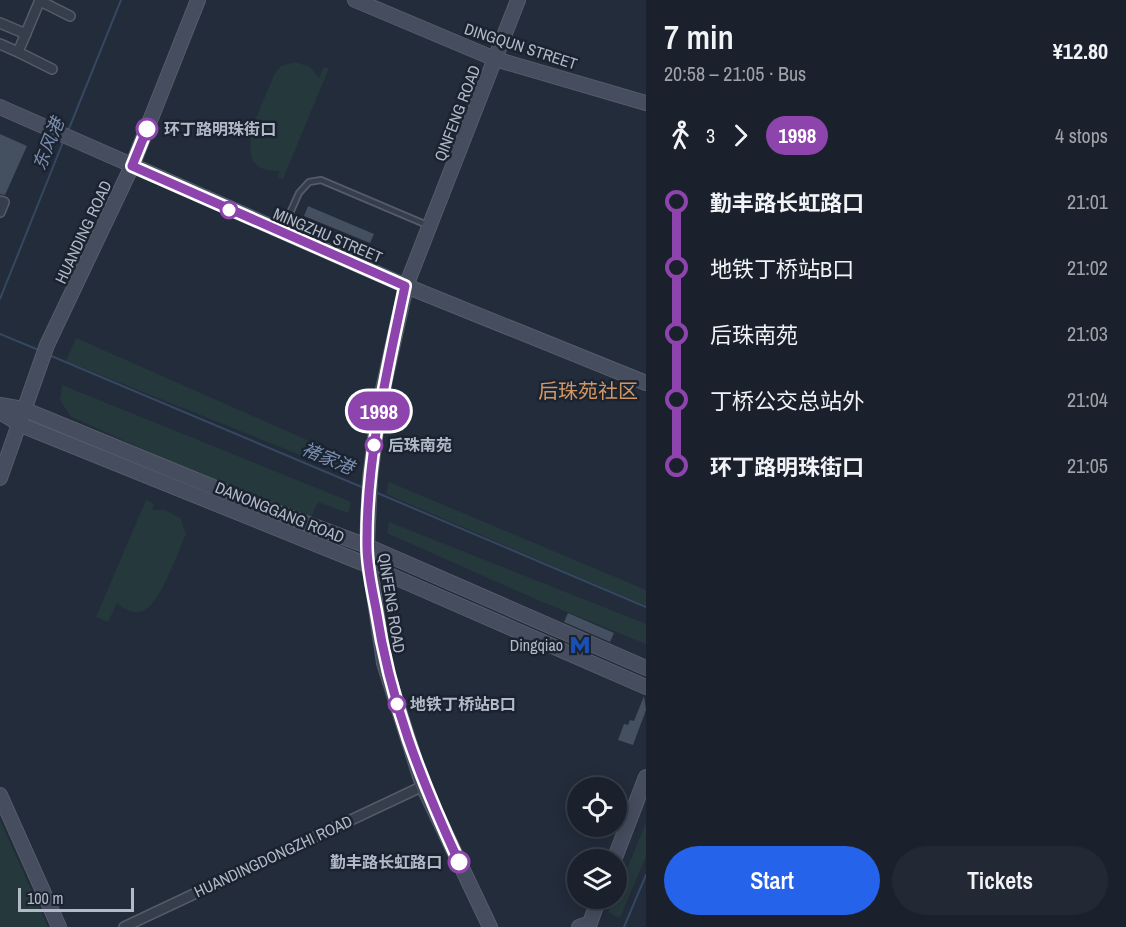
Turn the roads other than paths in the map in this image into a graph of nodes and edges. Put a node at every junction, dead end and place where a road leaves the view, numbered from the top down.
1 (198, 0) edge
2 (355, 0) edge
3 (518, 0) edge
4 (40, 1) edge
5 (70, 16) dead end
6 (0, 22) edge
7 (26, 34) junction
8 (0, 44) edge
9 (18, 52) junction
10 (495, 59) junction
11 (52, 69) dead end
12 (646, 103) edge
13 (0, 107) edge
14 (132, 166) junction
15 (0, 201) edge
16 (0, 212) edge
17 (430, 226) junction
18 (281, 233) junction
19 (405, 286) junction
20 (646, 383) edge
21 (0, 405) edge
22 (23, 409) junction
23 (0, 412) edge
24 (21, 425) junction
25 (0, 478) edge
26 (367, 546) junction
27 (369, 566) junction
28 (646, 668) edge
29 (646, 687) edge
30 (646, 777) edge
31 (423, 786) junction
32 (0, 795) edge
33 (618, 849) edge
34 (595, 909) edge
35 (590, 926) edge
36 (59, 927) edge
37 (124, 927) edge
38 (490, 927) edge

1 - 14 main road, HUANDING ROAD
2 - 10 main road, DINGQUN STREET
3 - 10 main road, QINFENG ROAD
4 - 5 street
4 - 7 street
6 - 7 street
7 - 9 street
8 - 9 street
9 - 11 street
10 - 12 main road, DINGQUN STREET
10 - 17 main road, QINFENG ROAD
13 - 14 main road, MINGZHU STREET
14 - 18 main road, MINGZHU STREET
14 - 22 main road, HUANDING ROAD
15 - 16 street
17 - 18 lane
17 - 19 main road, QINFENG ROAD
18 - 19 main road, MINGZHU STREET
19 - 20 main road, MINGZHU STREET
19 - 26 main road, QINFENG ROAD
21 - 22 main road, DANONGGANG ROAD
22 - 24 main road, HUANDING ROAD
22 - 26 main road, DANONGGANG ROAD
23 - 24 main road, DANONGGANG ROAD
24 - 25 main road, HUANDING ROAD
24 - 27 main road, DANONGGANG ROAD
26 - 27 main road, QINFENG ROAD
26 - 28 main road, DANONGGANG ROAD
27 - 29 main road, DANONGGANG ROAD
27 - 31 main road, QINFENG ROAD
30 - 33 main road
31 - 37 street, HUANDINGDONGZHI ROAD
31 - 38 main road, QINFENG ROAD
32 - 36 main road
34 - 35 main road

